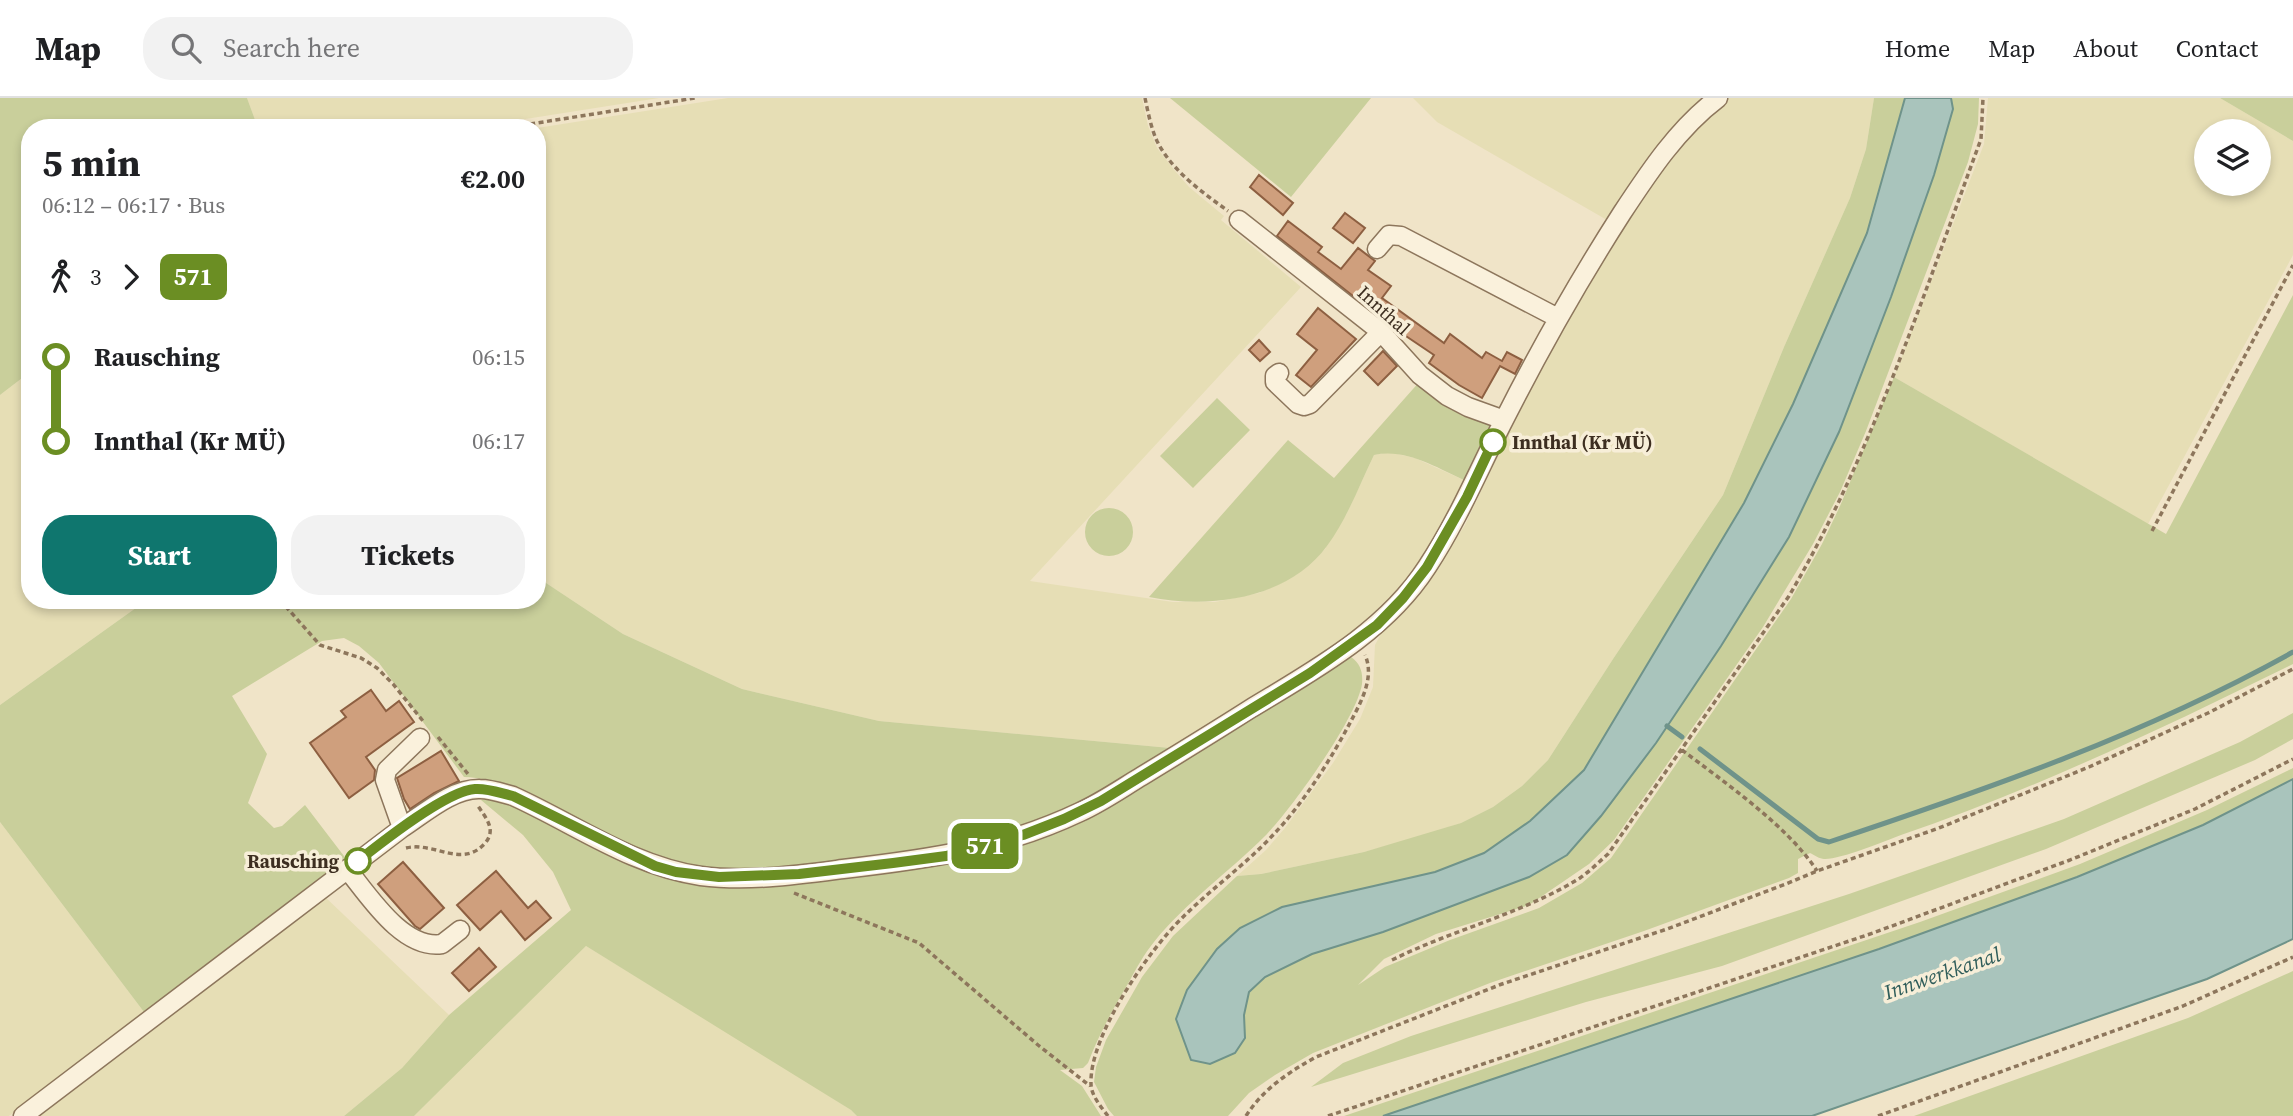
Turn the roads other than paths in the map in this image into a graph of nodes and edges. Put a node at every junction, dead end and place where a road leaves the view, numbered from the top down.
1 (1717, 98) edge
2 (1239, 220) road end
3 (1377, 248) dead end
4 (1558, 318) junction
5 (1381, 332) junction
6 (1279, 373) dead end
7 (1504, 420) junction
8 (427, 732) road end
9 (402, 828) junction
10 (347, 869) junction
11 (460, 930) dead end
12 (23, 1116) edge

1 - 4 street
2 - 5 street, Innthal
3 - 4 street
4 - 7 street
5 - 6 street
5 - 7 street, Innthal
7 - 9 street
8 - 9 street
9 - 10 street
10 - 11 street
10 - 12 street

